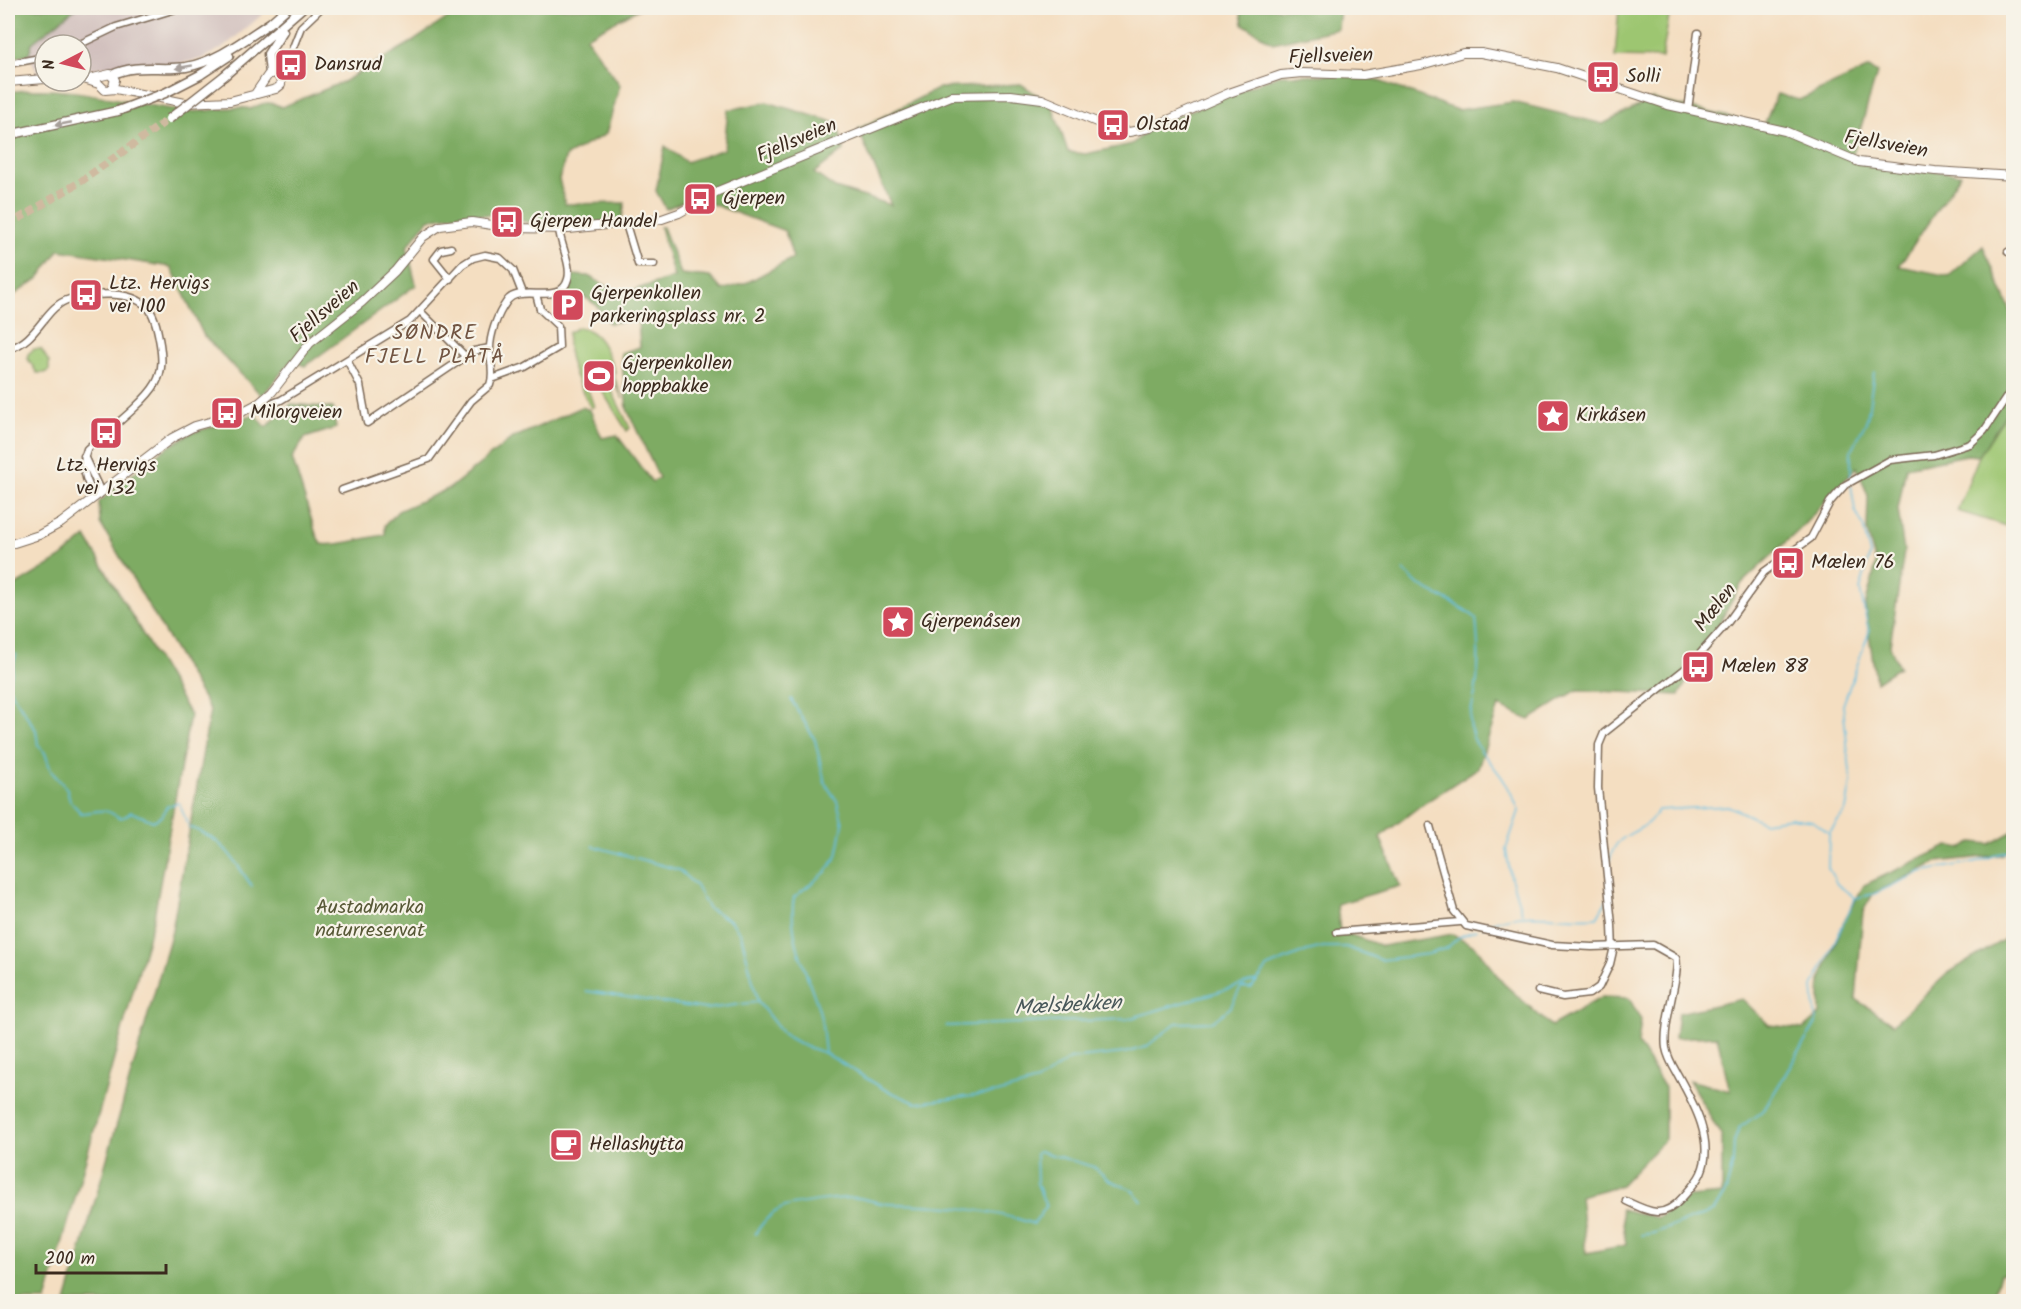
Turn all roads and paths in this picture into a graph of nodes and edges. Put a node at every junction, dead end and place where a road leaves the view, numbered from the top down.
1 (178, 8) edge
2 (287, 8) edge
3 (302, 8) edge
4 (307, 8) edge
5 (321, 8) edge
6 (273, 21) junction
7 (1698, 33) dead end
8 (93, 38) edge
9 (33, 59) edge
10 (8, 64) edge
11 (275, 75) junction
12 (33, 80) edge
13 (93, 80) edge
14 (99, 80) junction
15 (8, 82) edge
16 (113, 82) junction
17 (267, 86) junction
18 (1688, 110) junction
19 (169, 119) tunnel mouth
20 (8, 135) edge
21 (2013, 176) edge
22 (626, 224) junction
23 (559, 229) junction
24 (451, 248) dead end
25 (654, 264) dead end
26 (450, 279) junction
27 (522, 293) junction
28 (536, 294) junction
29 (420, 311) junction
30 (490, 348) junction
31 (8, 349) edge
32 (466, 357) junction
33 (346, 360) junction
34 (492, 380) junction
35 (2013, 386) edge
36 (259, 403) junction
37 (342, 490) dead end
38 (99, 495) junction
39 (8, 545) edge
40 (1430, 826) dead end
41 (1460, 922) junction
42 (1337, 932) dead end
43 (1612, 946) junction
44 (1538, 992) dead end
45 (1626, 1201) dead end

1 - 8 street
2 - 6 highway
3 - 19 highway, bridge
4 - 11 highway
5 - 11 street
6 -> 16 highway
6 -> 20 highway, bridge
7 - 18 street
9 - 10 street
11 - 17 main road
11 - 17 main road
12 - 15 main road
13 - 14 main road
14 - 16 main road
14 - 16 main road
16 - 17 main road
18 - 21 main road, Fjellsveien
18 - 22 main road, Fjellsveien
22 - 23 main road, Fjellsveien
22 - 25 street
23 - 28 street
23 - 36 main road, Fjellsveien
24 - 26 street
26 - 27 street
26 - 29 street
27 - 28 street
27 - 30 street
28 - 34 street
29 - 32 street
29 - 33 street
30 - 32 street
30 - 34 street
31 - 38 street
32 - 33 street
33 - 36 street
34 - 37 street
35 - 43 street, Mælen
36 - 38 main road, Fjellsveien
38 - 39 main road, Fjellsveien
40 - 41 street
41 - 42 street
41 - 43 street
43 - 44 street, Mælen
43 - 45 street

